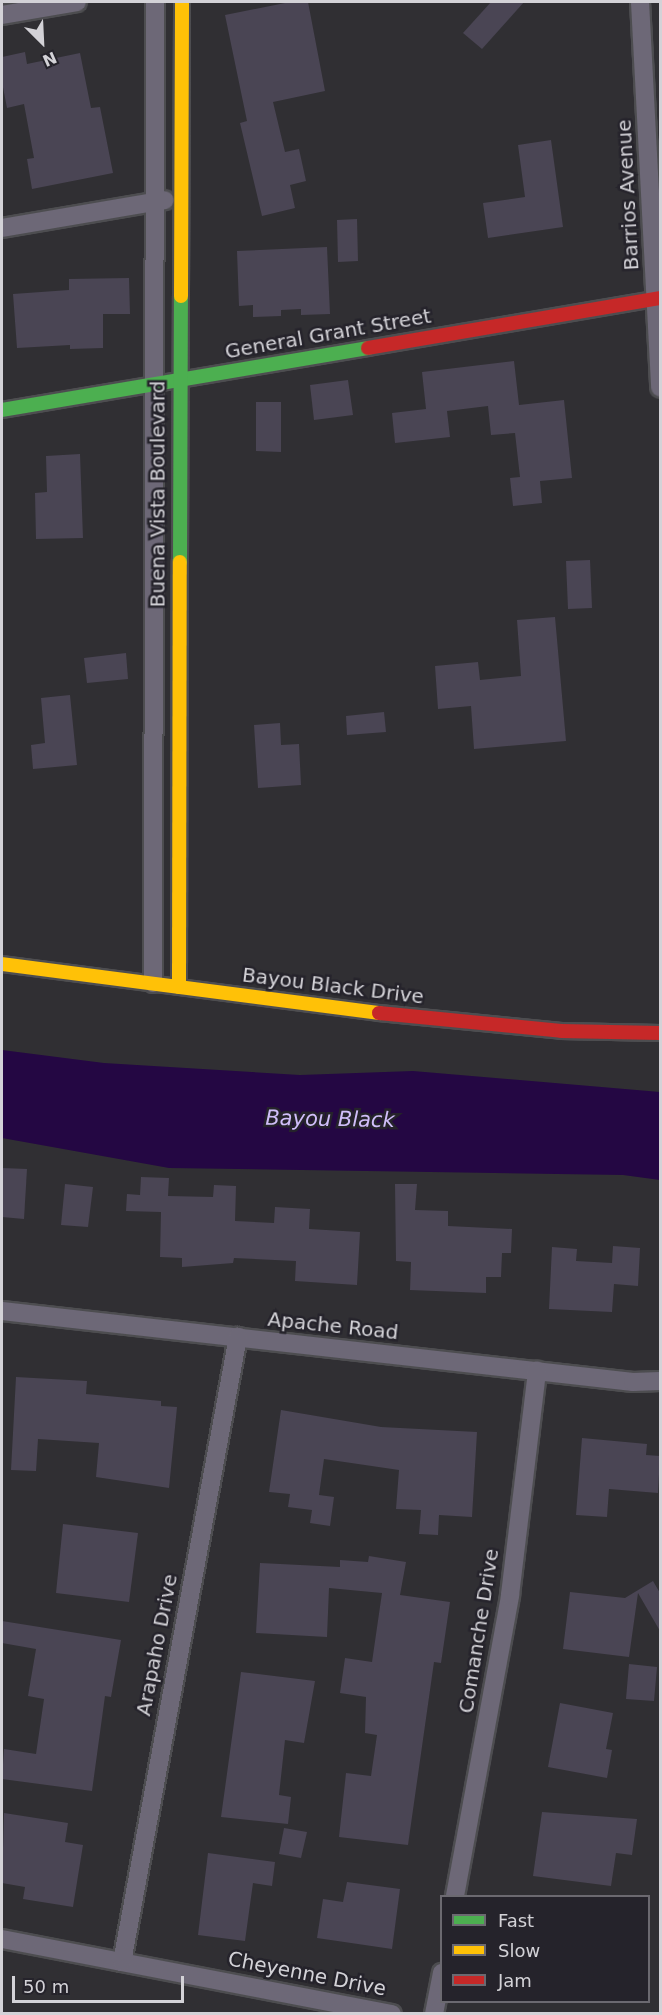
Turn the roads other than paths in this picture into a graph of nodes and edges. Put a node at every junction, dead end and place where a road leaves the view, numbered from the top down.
1 (77, 2) edge
2 (155, 2) edge
3 (182, 2) edge
4 (640, 2) edge
5 (2, 15) edge
6 (182, 197) junction
7 (155, 202) junction
8 (2, 228) edge
9 (658, 298) edge
10 (181, 379) junction
11 (154, 384) junction
12 (660, 387) edge
13 (2, 410) edge
14 (2, 964) edge
15 (153, 983) junction
16 (179, 987) junction
17 (660, 1033) edge
18 (2, 1311) edge
19 (238, 1337) junction
20 (537, 1371) junction
21 (660, 1382) edge
22 (455, 1895) edge
23 (2, 1939) edge
24 (122, 1962) junction
25 (440, 1979) edge
26 (392, 2013) edge
27 (434, 2013) edge

1 - 5 street
2 - 7 street, Buena Vista Boulevard
3 - 6 street, Buena Vista Boulevard
4 - 9 street, Barrios Avenue
6 - 7 street
6 - 10 street, Buena Vista Boulevard
7 - 8 street
7 - 11 street, Buena Vista Boulevard
9 - 10 street, General Grant Street
9 - 12 street, Barrios Avenue
10 - 11 street, General Grant Street
10 - 16 street, Buena Vista Boulevard
11 - 13 street, General Grant Street
11 - 15 street, Buena Vista Boulevard
14 - 15 street, Bayou Black Drive
15 - 16 street, Bayou Black Drive
16 - 17 street, Bayou Black Drive
18 - 19 street, Apache Road
19 - 20 street, Apache Road
19 - 24 street, Arapaho Drive
20 - 21 street, Apache Road
20 - 22 street, Comanche Drive
23 - 24 street, Cheyenne Drive
24 - 26 street, Cheyenne Drive
25 - 27 street

